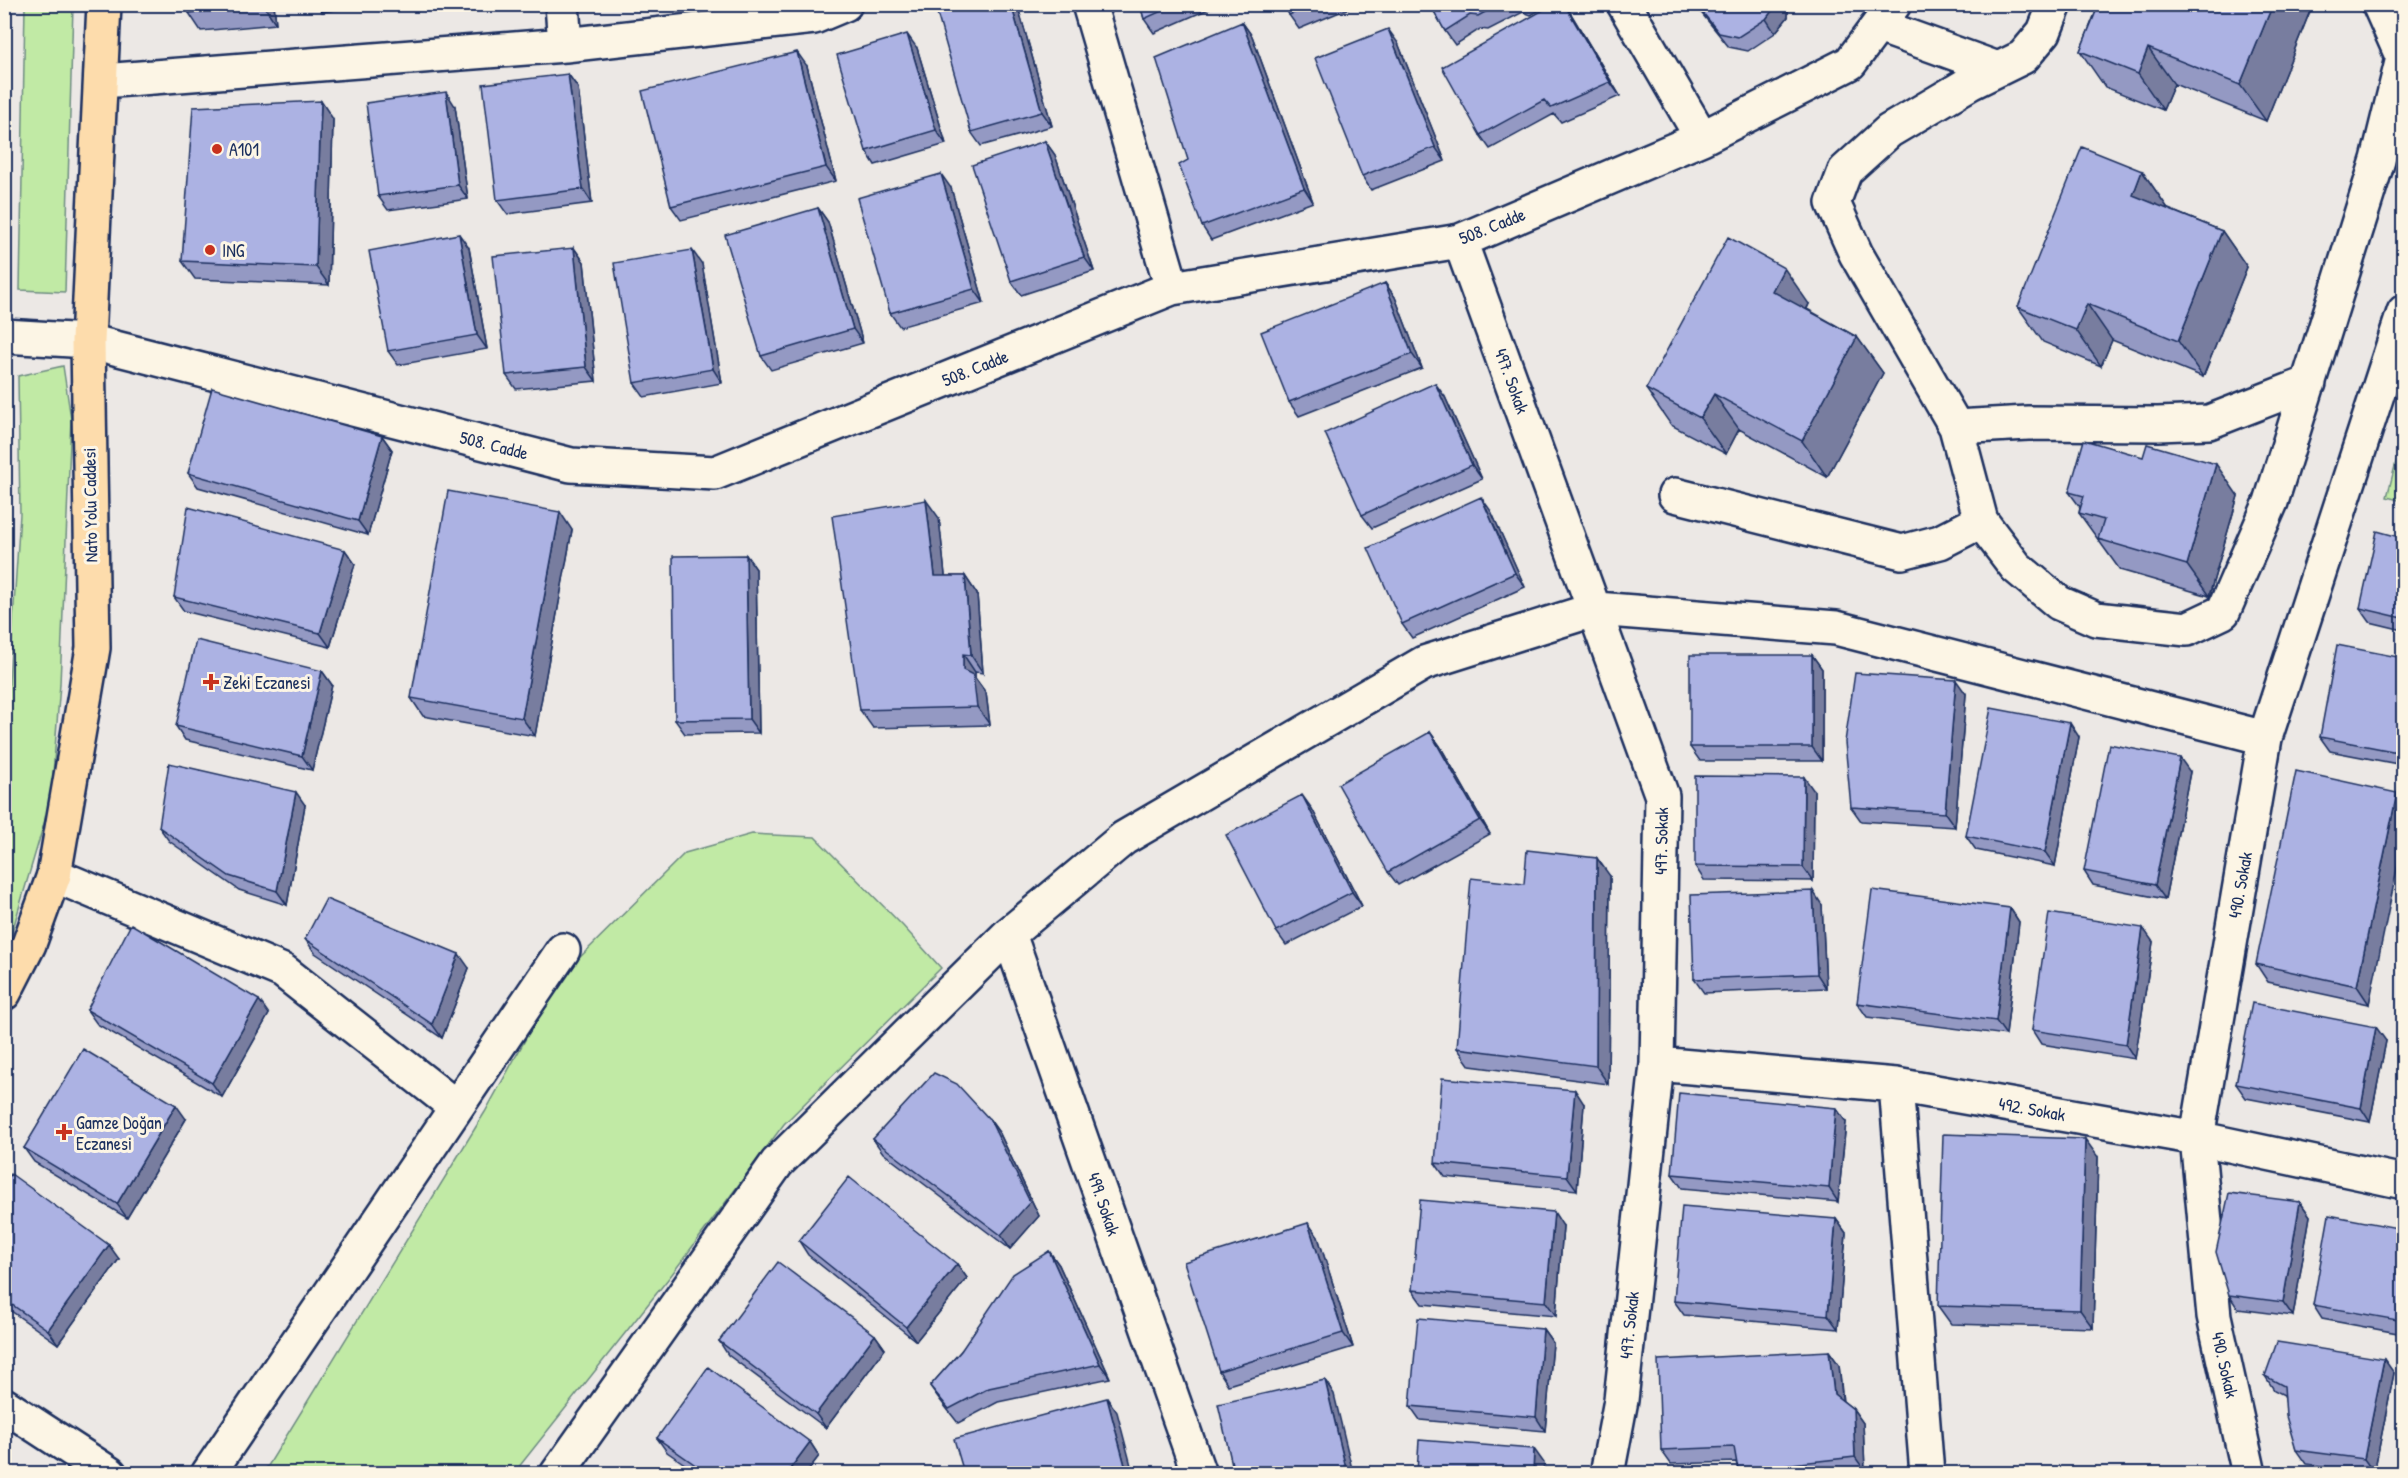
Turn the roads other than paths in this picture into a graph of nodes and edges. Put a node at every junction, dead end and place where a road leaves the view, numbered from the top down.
1 (104, 4) edge
2 (562, 4) edge
3 (845, 4) edge
4 (1089, 4) edge
5 (1624, 4) edge
6 (2055, 4) edge
7 (2379, 4) edge
8 (1886, 15) edge
9 (565, 45) junction
10 (1998, 69) junction
11 (102, 81) junction
12 (1702, 138) junction
13 (1460, 241) junction
14 (1172, 288) junction
15 (2403, 312) edge
16 (4, 336) edge
17 (88, 341) junction
18 (2309, 383) junction
19 (1956, 426) junction
20 (1675, 495) dead end
21 (1981, 521) junction
22 (1596, 609) junction
23 (2265, 738) junction
24 (54, 875) junction
25 (1009, 934) junction
26 (563, 950) dead end
27 (4, 993) edge
28 (1657, 1064) junction
29 (1896, 1085) junction
30 (456, 1107) junction
31 (2198, 1138) junction
32 (2403, 1182) edge
33 (4, 1405) edge
34 (110, 1473) edge
35 (208, 1473) edge
36 (557, 1473) edge
37 (1199, 1473) edge
38 (1607, 1473) edge
39 (1927, 1473) edge
40 (2249, 1473) edge

1 - 11 main road, Nato Yolu Caddesi
2 - 9 street
3 - 9 street
4 - 14 street
5 - 12 street
6 - 10 street
7 - 18 street
8 - 10 street
8 - 12 street, 508. Cadde
9 - 11 street
10 - 19 street
11 - 17 main road, Nato Yolu Caddesi
12 - 13 street, 508. Cadde
13 - 14 street, 508. Cadde
13 - 22 street, 497. Sokak
14 - 17 street, 508. Cadde
15 - 23 street, 490. Sokak
16 - 17 street, 508. Cadde
17 - 24 main road, Nato Yolu Caddesi
18 - 19 street
18 - 21 street
19 - 21 street
20 - 21 street
22 - 23 street
22 - 25 street
22 - 28 street, 497. Sokak
23 - 31 street, 490. Sokak
24 - 27 main road, Nato Yolu Caddesi
24 - 30 street
25 - 36 street
25 - 37 street, 499. Sokak
26 - 30 street
28 - 29 street, 492. Sokak
28 - 38 street, 497. Sokak
29 - 31 street, 492. Sokak
29 - 39 street
30 - 35 street
31 - 32 street, 492. Sokak
31 - 40 street, 490. Sokak
33 - 34 street

